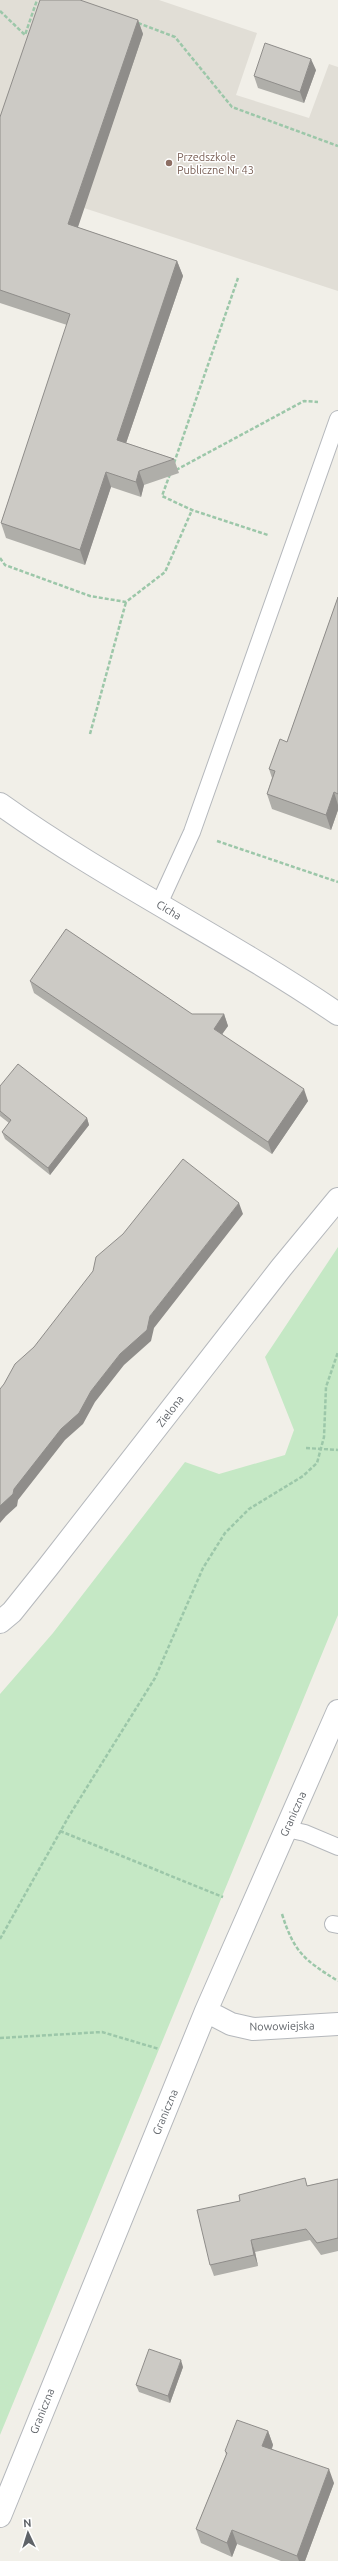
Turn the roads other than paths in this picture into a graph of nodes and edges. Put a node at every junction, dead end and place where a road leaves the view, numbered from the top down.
1 (338, 419) edge
2 (0, 804) edge
3 (159, 904) junction
4 (338, 1014) edge
5 (338, 1199) edge
6 (0, 1622) edge
7 (338, 1711) edge
8 (287, 1829) junction
9 (338, 1847) edge
10 (206, 2011) junction
11 (338, 2024) edge
12 (0, 2516) edge

1 - 3 lane
2 - 3 street, Cicha
3 - 4 street, Cicha
5 - 6 street, Zielona
7 - 8 street, Graniczna
8 - 9 lane
8 - 10 street, Graniczna
10 - 11 street, Nowowiejska
10 - 12 street, Graniczna

